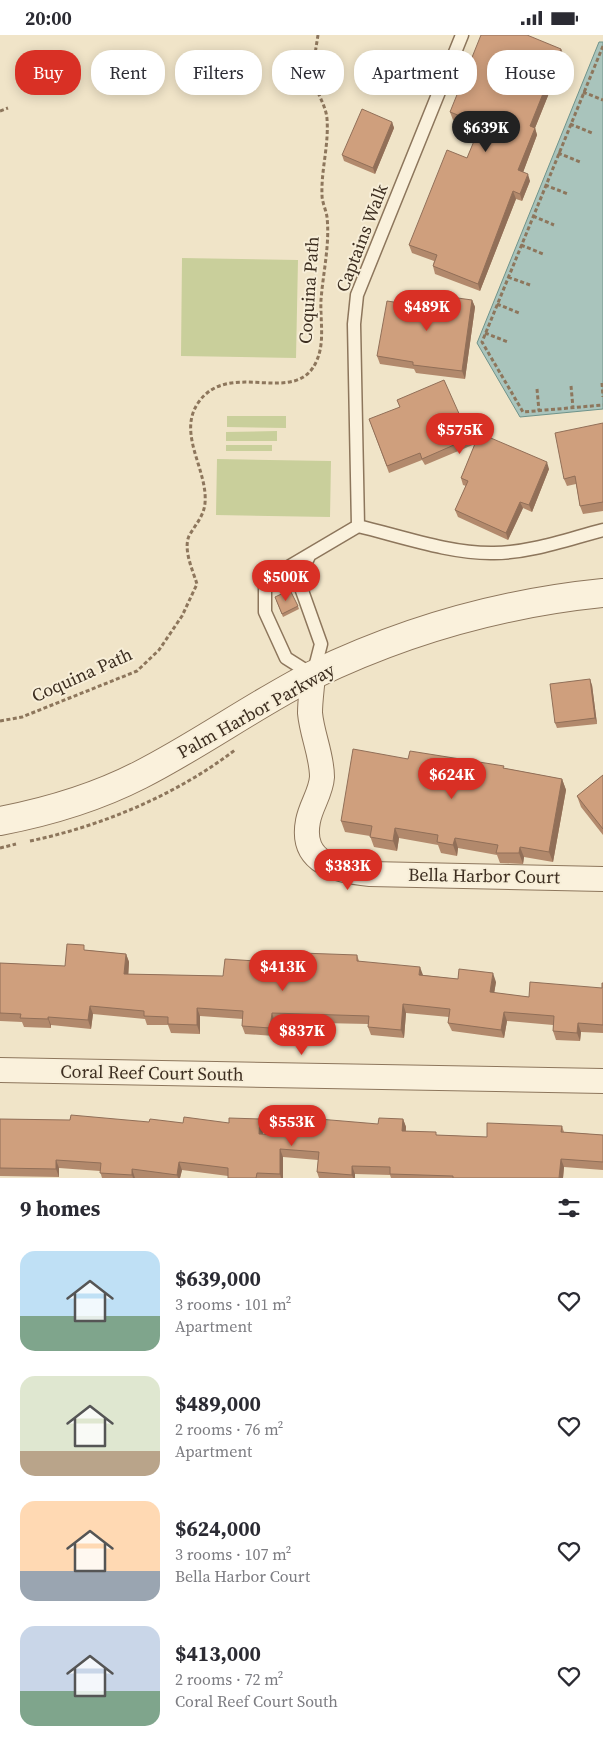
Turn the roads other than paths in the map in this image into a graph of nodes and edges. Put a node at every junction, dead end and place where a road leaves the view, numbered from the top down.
1 (462, 35) edge
2 (358, 526) junction
3 (603, 530) edge
4 (309, 556) junction
5 (603, 593) edge
6 (313, 675) junction
7 (0, 821) edge
8 (603, 879) edge
9 (0, 1070) edge
10 (603, 1081) edge

1 - 2 lane, Captains Walk
2 - 3 lane
2 - 4 lane
4 - 6 lane
4 - 6 lane
5 - 6 street, Palm Harbor Parkway
6 - 7 street, Palm Harbor Parkway
6 - 8 street, Bella Harbor Court
9 - 10 street, Coral Reef Court South

